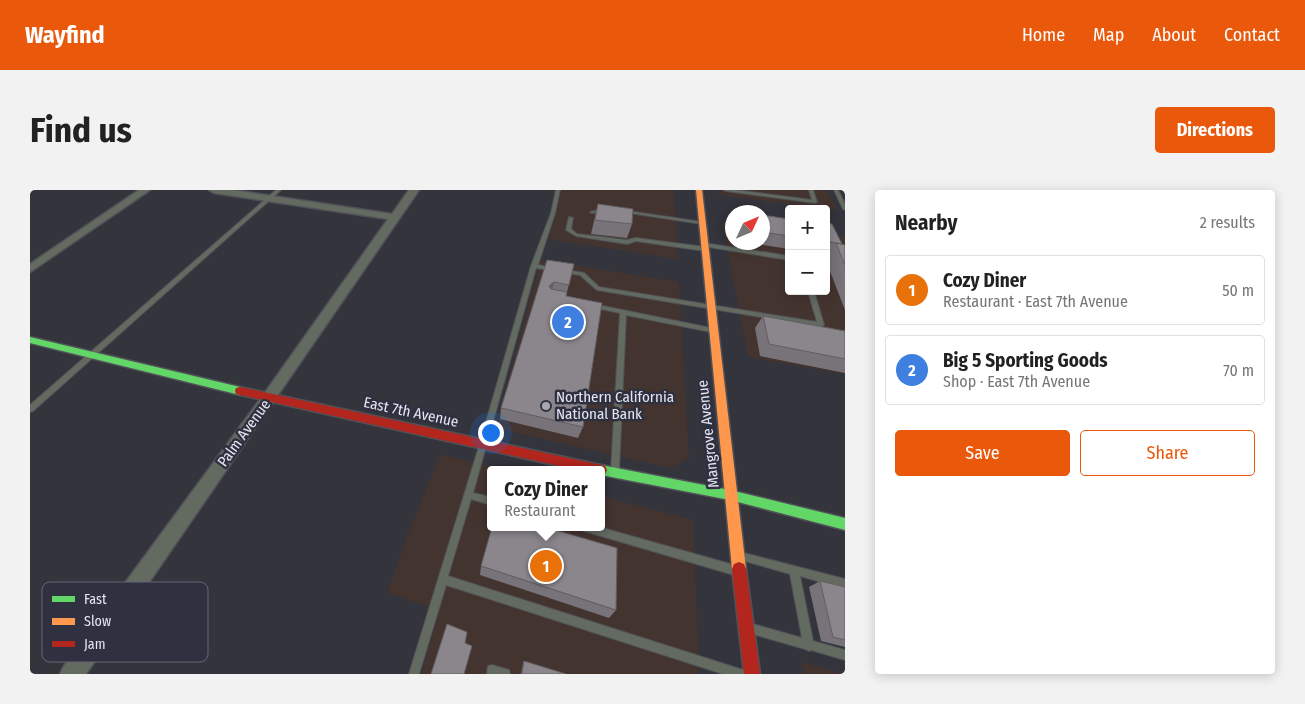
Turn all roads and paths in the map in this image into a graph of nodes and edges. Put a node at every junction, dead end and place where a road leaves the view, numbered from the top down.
1 (145, 190) edge
2 (214, 190) edge
3 (280, 190) edge
4 (414, 190) edge
5 (558, 190) edge
6 (699, 190) edge
7 (726, 190) edge
8 (810, 190) edge
9 (836, 190) edge
10 (269, 198) junction
11 (845, 209) edge
12 (611, 210) edge
13 (621, 211) edge
14 (592, 212) dead end
15 (394, 218) junction
16 (571, 218) dead end
17 (702, 223) junction
18 (705, 247) junction
19 (785, 257) edge
20 (534, 266) junction
21 (30, 269) edge
22 (812, 295) edge
23 (587, 305) edge
24 (710, 308) junction
25 (623, 312) junction
26 (713, 331) junction
27 (30, 340) edge
28 (92, 354) junction
29 (269, 398) junction
30 (30, 409) edge
31 (484, 443) junction
32 (584, 466) edge
33 (605, 471) edge
34 (615, 473) junction
35 (468, 495) junction
36 (730, 495) junction
37 (487, 500) edge
38 (845, 524) edge
39 (598, 531) edge
40 (737, 555) junction
41 (739, 571) junction
42 (794, 572) junction
43 (443, 579) junction
44 (138, 582) edge
45 (845, 584) edge
46 (746, 627) junction
47 (809, 646) junction
48 (845, 655) edge
49 (81, 662) edge
50 (72, 674) edge
51 (414, 674) edge
52 (492, 674) edge
53 (505, 674) edge
54 (740, 674) edge
55 (752, 674) edge

1 - 21 street
2 - 10 street
3 - 10 lane
4 - 15 street, Palm Avenue
5 - 20 lane
6 - 17 street, Mangrove Avenue
7 - 8 lane
9 - 11 lane
10 - 15 street
10 - 28 lane
12 - 14 lane
13 - 17 lane
15 - 29 street, Palm Avenue
16 - 18 lane
17 - 18 street, Mangrove Avenue
18 - 19 lane
18 - 24 street, Mangrove Avenue
20 - 24 lane
20 - 31 lane
22 - 24 lane
23 - 25 lane
24 - 26 street, Mangrove Avenue
25 - 26 lane
25 - 34 lane
26 - 36 street, Mangrove Avenue
27 - 28 street, East 7th Avenue
28 - 29 street, East 7th Avenue
28 - 30 lane
29 - 31 street, East 7th Avenue
29 - 44 street, Palm Avenue
31 - 32 street, East 7th Avenue
31 - 35 lane
33 - 34 street, East 7th Avenue
34 - 36 street, East 7th Avenue
35 - 37 lane
35 - 43 lane
36 - 38 street, East 7th Avenue
36 - 40 street, Mangrove Avenue
39 - 41 lane
40 - 41 street, Mangrove Avenue
40 - 42 lane
41 - 46 street, Mangrove Avenue
42 - 45 lane
42 - 47 lane
43 - 51 lane
43 - 54 lane
46 - 47 lane
46 - 55 street, Mangrove Avenue
47 - 48 lane
49 - 50 street, Palm Avenue
52 - 53 lane

